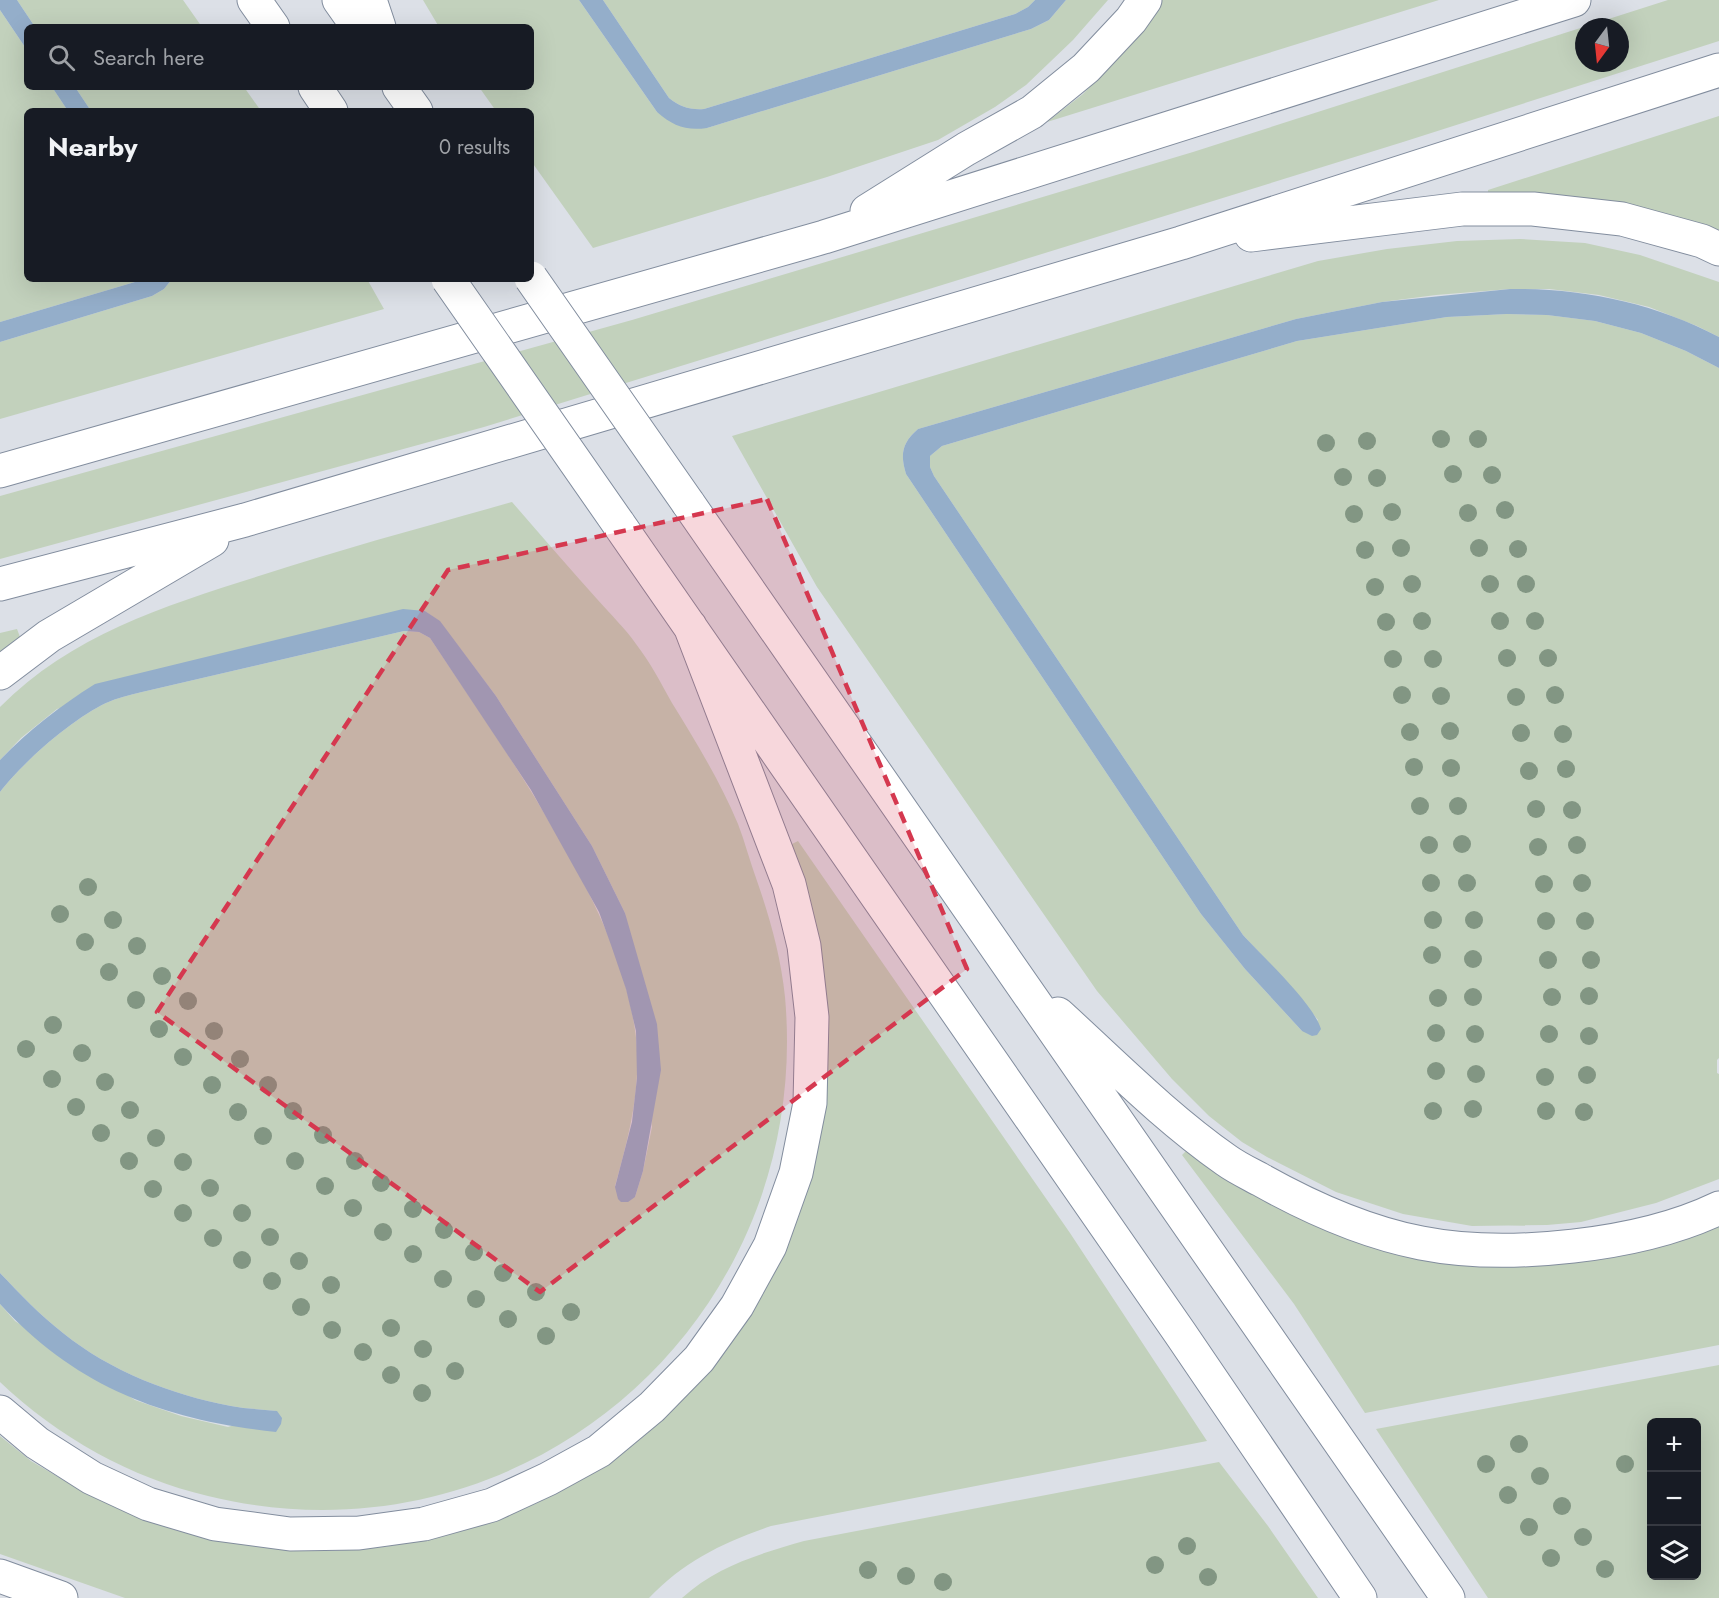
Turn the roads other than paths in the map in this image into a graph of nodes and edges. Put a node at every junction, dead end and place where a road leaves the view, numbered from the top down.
1 (254, 0) edge
2 (339, 0) edge
3 (369, 0) edge
4 (1145, 0) edge
5 (1574, 0) edge
6 (271, 24) edge
7 (356, 24) edge
8 (378, 24) edge
9 (1719, 70) edge
10 (317, 90) edge
11 (401, 90) edge
12 (330, 108) edge
13 (414, 108) edge
14 (824, 237) junction
15 (1180, 243) junction
16 (1719, 249) edge
17 (450, 282) edge
18 (534, 282) edge
19 (0, 471) edge
20 (245, 520) junction
21 (0, 584) edge
22 (690, 626) junction
23 (0, 673) edge
24 (1017, 977) junction
25 (1719, 1208) edge
26 (0, 1412) edge
27 (0, 1576) edge
28 (62, 1598) edge
29 (1360, 1598) edge
30 (1448, 1598) edge

1 - 6 highway
2 - 7 highway
3 - 8 highway
4 - 14 highway
5 - 14 highway
9 - 15 highway
10 - 12 highway
11 - 13 highway
14 - 19 highway
15 - 16 highway
15 - 20 highway
17 - 22 highway, bridge
18 - 24 highway, bridge
20 - 21 highway
20 - 23 highway
22 - 26 highway
22 - 29 highway
24 - 25 highway
24 - 30 highway
27 - 28 highway

